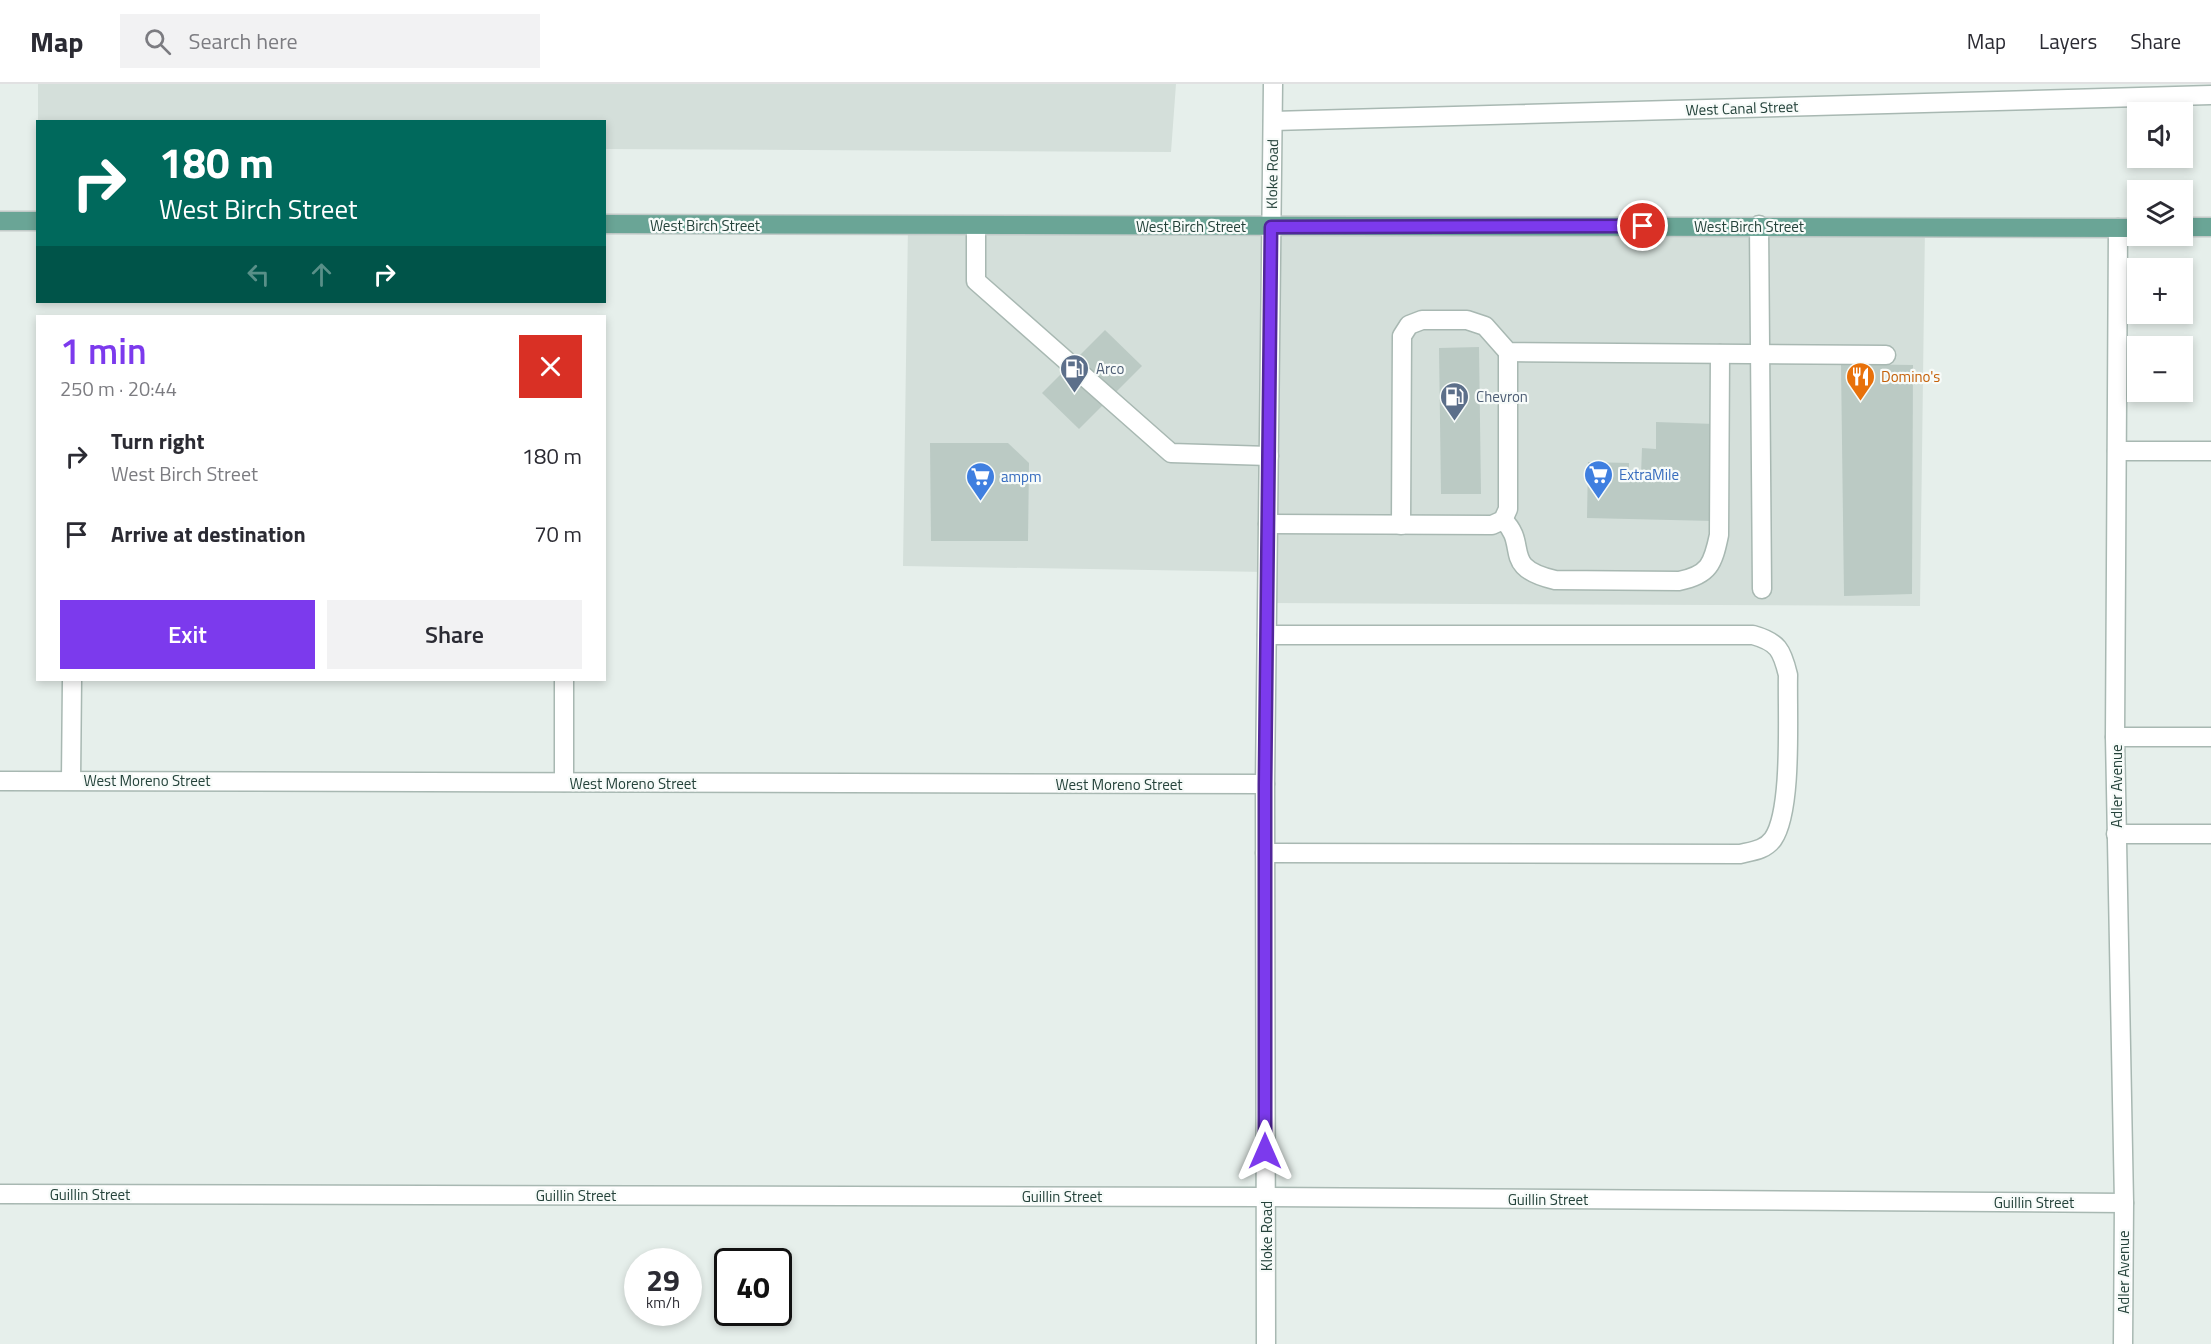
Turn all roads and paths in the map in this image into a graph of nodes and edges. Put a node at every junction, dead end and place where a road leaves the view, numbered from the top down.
1 (1273, 84) edge
2 (2211, 95) edge
3 (1273, 121) junction
4 (0, 221) edge
5 (36, 221) edge
6 (606, 224) edge
7 (1759, 225) junction
8 (976, 226) junction
9 (1271, 227) junction
10 (2211, 227) edge
11 (2118, 228) junction
12 (2127, 228) edge
13 (2193, 228) edge
14 (1508, 352) junction
15 (1720, 354) junction
16 (1760, 354) junction
17 (1886, 355) dead end
18 (2117, 451) junction
19 (2211, 451) edge
20 (1269, 456) junction
21 (1503, 520) junction
22 (1268, 524) junction
23 (1401, 525) junction
24 (1762, 590) dead end
25 (1267, 635) junction
26 (72, 681) edge
27 (564, 681) edge
28 (2211, 737) edge
29 (2115, 738) junction
30 (71, 780) junction
31 (0, 781) edge
32 (564, 782) junction
33 (1265, 784) junction
34 (2116, 834) junction
35 (2211, 834) edge
36 (1265, 853) junction
37 (0, 1194) edge
38 (1265, 1197) junction
39 (2124, 1203) junction
40 (1266, 1344) edge
41 (2123, 1344) edge

1 - 3 street, Kloke Road
2 - 3 street, West Canal Street
3 - 9 street, Kloke Road
4 - 5 main road
6 - 8 main road, West Birch Street
7 - 9 main road, West Birch Street
7 - 11 main road, West Birch Street
7 - 16 street
8 - 9 main road, West Birch Street
8 - 20 street
9 - 20 street, Kloke Road
10 - 13 main road
11 - 12 main road, West Birch Street
11 - 18 street, Adler Avenue
14 - 15 street
14 - 21 street
14 - 23 street
15 - 16 street
15 - 21 street
16 - 17 street
16 - 24 street
18 - 19 street
18 - 29 street, Adler Avenue
20 - 22 street, Kloke Road
21 - 23 street
22 - 23 street
22 - 25 street, Kloke Road
25 - 33 street, Kloke Road
25 - 36 street
26 - 30 street
27 - 32 street
28 - 29 street
29 - 34 street, Adler Avenue
30 - 31 street, West Moreno Street
30 - 32 street, West Moreno Street
32 - 33 street, West Moreno Street
33 - 36 street, Kloke Road
34 - 35 street
34 - 39 street, Adler Avenue
36 - 38 street, Kloke Road
37 - 38 street, Guillin Street
38 - 39 street, Guillin Street
38 - 40 street, Kloke Road
39 - 41 street, Adler Avenue

